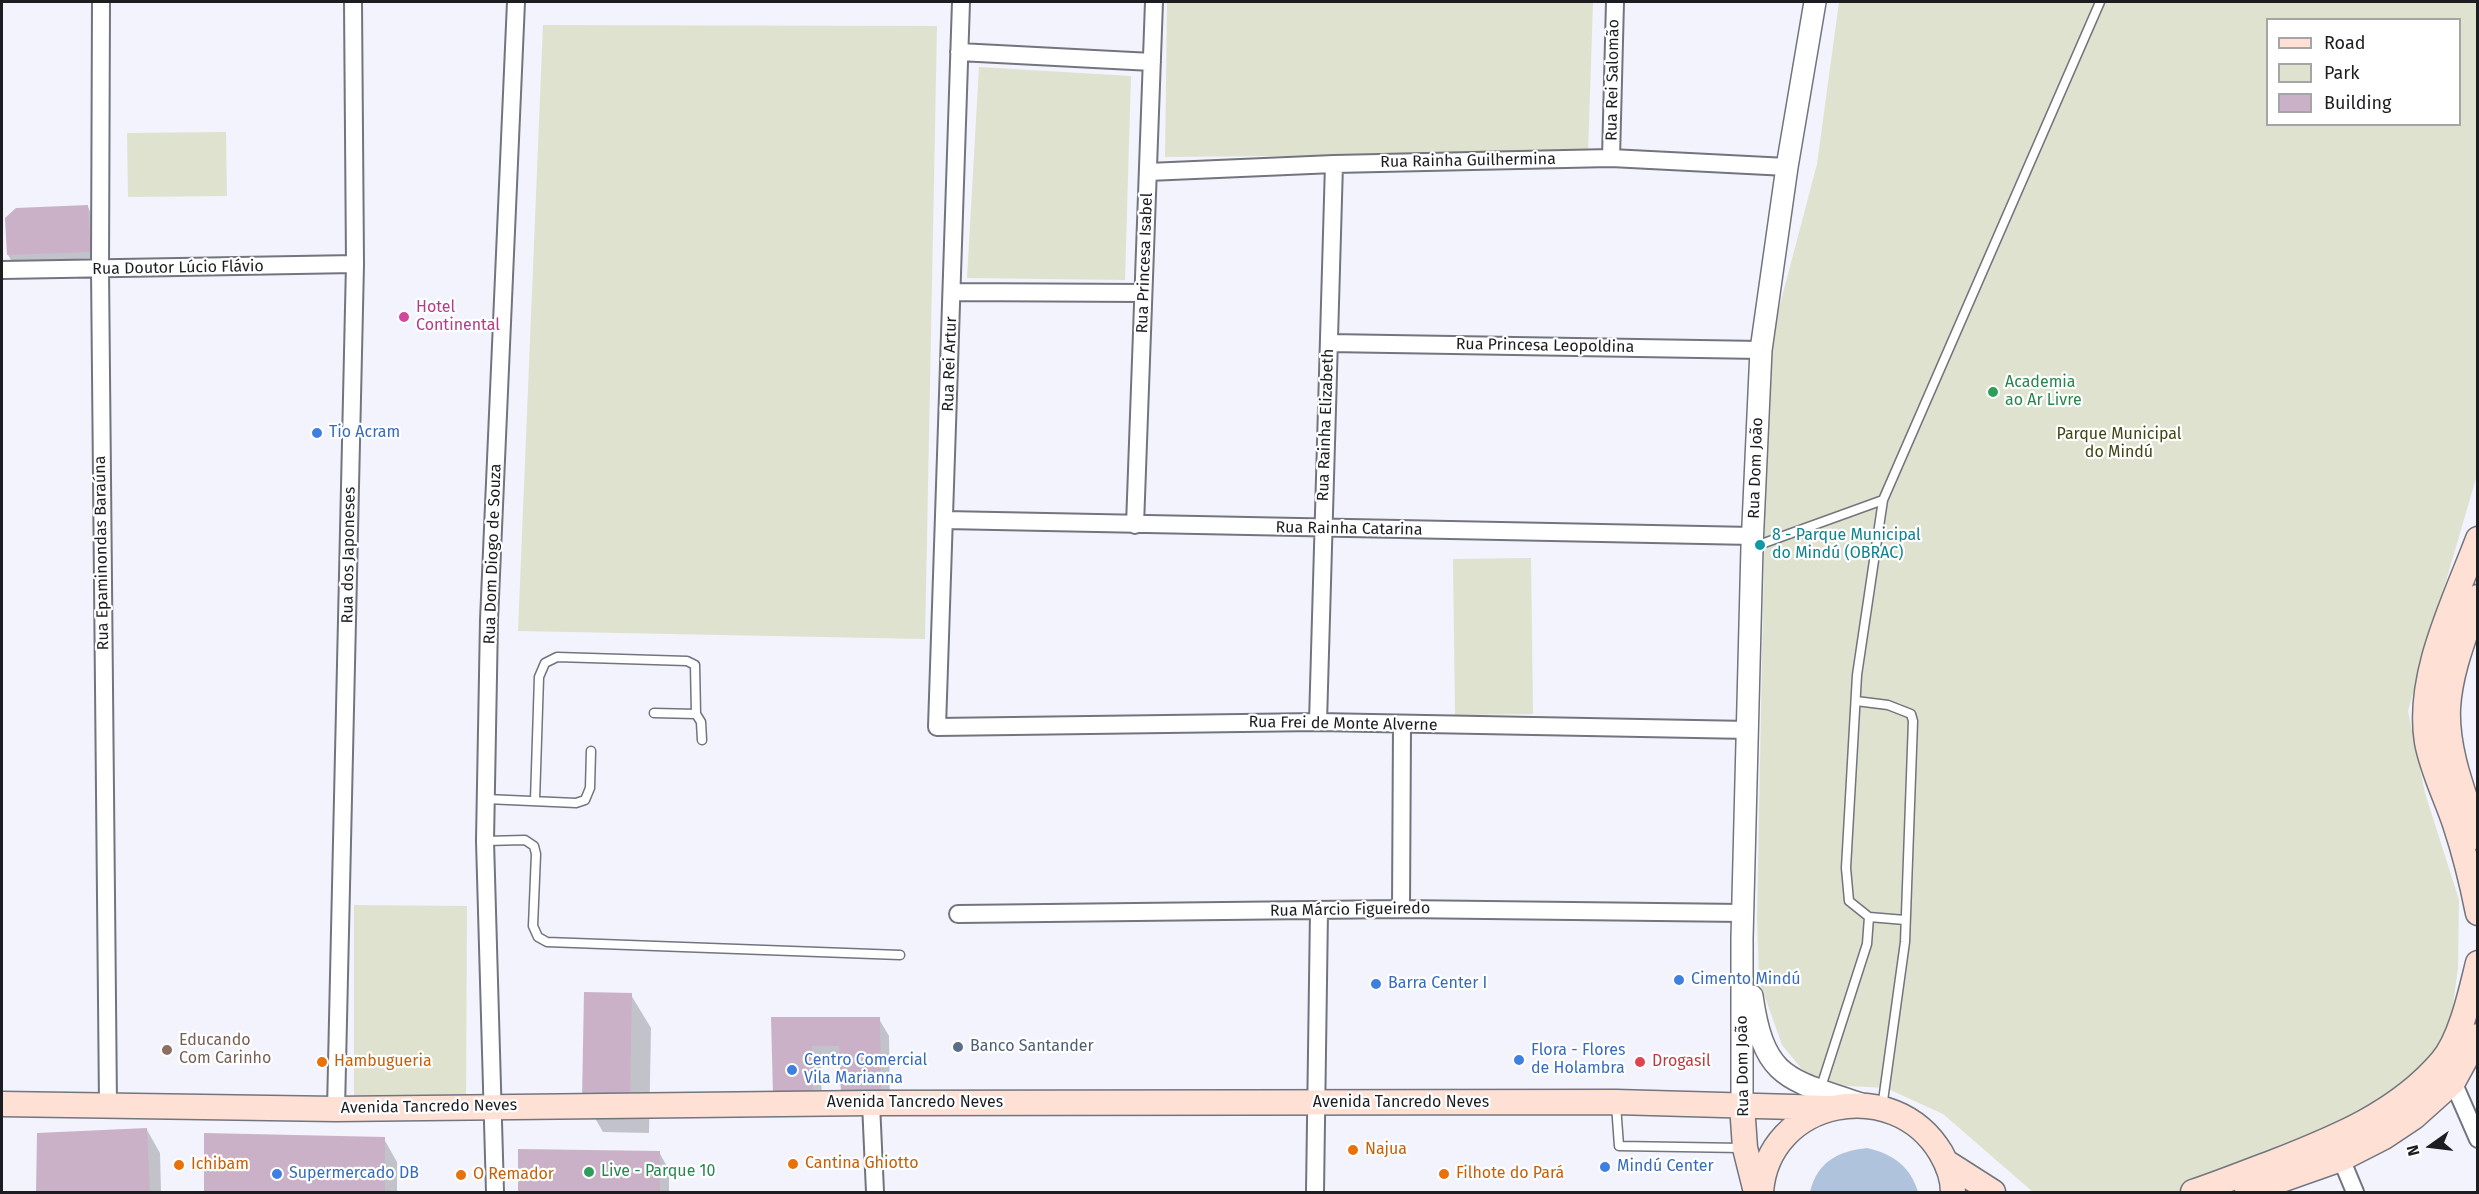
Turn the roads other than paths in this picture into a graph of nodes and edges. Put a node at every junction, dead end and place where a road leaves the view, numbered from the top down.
1 (101, 2) edge
2 (353, 2) edge
3 (516, 2) edge
4 (961, 2) edge
5 (1154, 2) edge
6 (1615, 2) edge
7 (1815, 2) edge
8 (2100, 2) edge
9 (959, 52) junction
10 (1152, 62) junction
11 (1611, 158) junction
12 (1334, 164) junction
13 (1787, 167) junction
14 (1148, 172) junction
15 (355, 264) junction
16 (2, 270) edge
17 (100, 270) junction
18 (952, 292) junction
19 (1143, 293) junction
20 (1329, 343) junction
21 (1761, 350) junction
22 (1883, 500) junction
23 (945, 520) junction
24 (1135, 525) junction
25 (1322, 529) junction
26 (2478, 539) edge
27 (1753, 542) junction
28 (2478, 597) edge
29 (2470, 637) edge
30 (1856, 701) junction
31 (654, 712) dead end
32 (696, 714) junction
33 (2425, 718) junction
34 (1318, 722) junction
35 (1402, 724) junction
36 (937, 727) joint
37 (1749, 730) junction
38 (2449, 735) junction
39 (702, 740) dead end
40 (591, 751) dead end
41 (486, 799) junction
42 (535, 801) junction
43 (2478, 801) edge
44 (2478, 837) edge
45 (485, 841) junction
46 (1401, 909) junction
47 (1318, 911) junction
48 (1743, 913) junction
49 (2478, 913) edge
50 (958, 914) dead end
51 (1869, 917) junction
52 (1905, 920) junction
53 (1742, 938) junction
54 (900, 955) dead end
55 (2478, 963) edge
56 (2478, 1036) edge
57 (2443, 1060) junction
58 (2453, 1082) junction
59 (1824, 1099) junction
60 (1616, 1102) junction
61 (872, 1103) junction
62 (1315, 1103) junction
63 (2, 1104) edge
64 (108, 1104) junction
65 (1742, 1105) junction
66 (492, 1106) junction
67 (1872, 1106) junction
68 (336, 1109) junction
69 (2478, 1139) edge
70 (1745, 1148) junction
71 (2337, 1149) junction
72 (1946, 1162) junction
73 (2199, 1191) edge
74 (495, 1192) edge
75 (875, 1192) edge
76 (1315, 1192) edge
77 (1756, 1192) edge
78 (1761, 1192) edge
79 (1953, 1192) edge
80 (1993, 1192) edge
81 (2247, 1192) edge
82 (2355, 1192) edge

1 - 17 street, Rua Epaminondas Baraúna
2 - 15 street, Rua dos Japoneses
3 - 41 street, Rua Dom Diogo de Souza
4 - 9 street, Rua Rei Artur
5 - 10 street, Rua Princesa Isabel
6 - 11 street, Rua Rei Salomão
7 - 13 street, Rua Dom João
8 - 22 lane
9 - 10 street
9 - 18 street, Rua Rei Artur
10 - 14 street, Rua Princesa Isabel
11 - 12 street, Rua Rainha Guilhermina
11 - 13 street, Rua Rainha Guilhermina
12 - 14 street, Rua Rainha Guilhermina
12 - 20 street, Rua Rainha Elizabeth
13 - 21 street, Rua Dom João
14 - 19 street, Rua Princesa Isabel
15 - 17 street, Rua Doutor Lúcio Flávio
15 - 68 street, Rua dos Japoneses
16 - 17 street, Rua Doutor Lúcio Flávio
17 - 64 street, Rua Epaminondas Baraúna
18 - 19 street
18 - 23 street, Rua Rei Artur
19 - 24 street, Rua Princesa Isabel
20 - 21 street, Rua Princesa Leopoldina
20 - 25 street, Rua Rainha Elizabeth
21 - 27 street, Rua Dom João
22 - 27 lane
22 - 30 lane
23 - 24 street, Rua Rainha Catarina
23 - 36 street, Rua Rei Artur
24 - 25 street, Rua Rainha Catarina
25 - 27 street, Rua Rainha Catarina
25 - 34 street, Rua Rainha Elizabeth
26 - 33 main road
27 - 37 street, Rua Dom João
28 - 29 main road
29 - 38 main road
30 - 51 lane
30 - 52 lane
31 - 32 lane
32 - 39 lane
32 - 42 lane
33 - 38 street
33 - 49 main road
34 - 35 street, Rua Frei de Monte Alverne
34 - 36 street, Rua Frei de Monte Alverne
35 - 37 street, Rua Frei de Monte Alverne
35 - 46 street
37 - 48 street, Rua Dom João
38 - 43 street
38 - 44 main road
40 - 42 lane
41 - 42 lane
41 - 45 street, Rua Dom Diogo de Souza
45 - 54 lane
45 - 66 street, Rua Dom Diogo de Souza
46 - 47 street, Rua Márcio Figueiredo
46 - 48 street, Rua Márcio Figueiredo
47 - 50 street, Rua Márcio Figueiredo
47 - 62 street
48 - 53 street, Rua Dom João
51 - 52 lane
51 - 59 lane
52 - 67 lane
53 - 59 street, Rua Dom João
53 - 65 street, Rua Dom João
55 - 57 main road
56 - 58 main road
57 - 58 street
57 - 71 main road
58 - 69 street
58 - 71 main road
59 - 65 main road, Avenida Tancredo Neves
59 - 67 main road, Avenida Tancredo Neves
59 - 78 main road
60 - 62 main road, Avenida Tancredo Neves
60 - 65 main road, Avenida Tancredo Neves
60 - 70 lane
61 - 62 main road, Avenida Tancredo Neves
61 - 66 main road, Avenida Tancredo Neves
61 - 75 street
62 - 76 street
63 - 64 main road, Avenida Tancredo Neves
64 - 68 main road, Avenida Tancredo Neves
65 - 70 main road, Rua Dom João
66 - 68 main road, Avenida Tancredo Neves
66 - 74 street, Rua Dom Diogo de Souza
67 - 72 main road
70 - 77 main road, Rua Dom João
71 - 73 main road
71 - 81 main road
71 - 82 street
72 - 79 main road
72 - 80 main road

